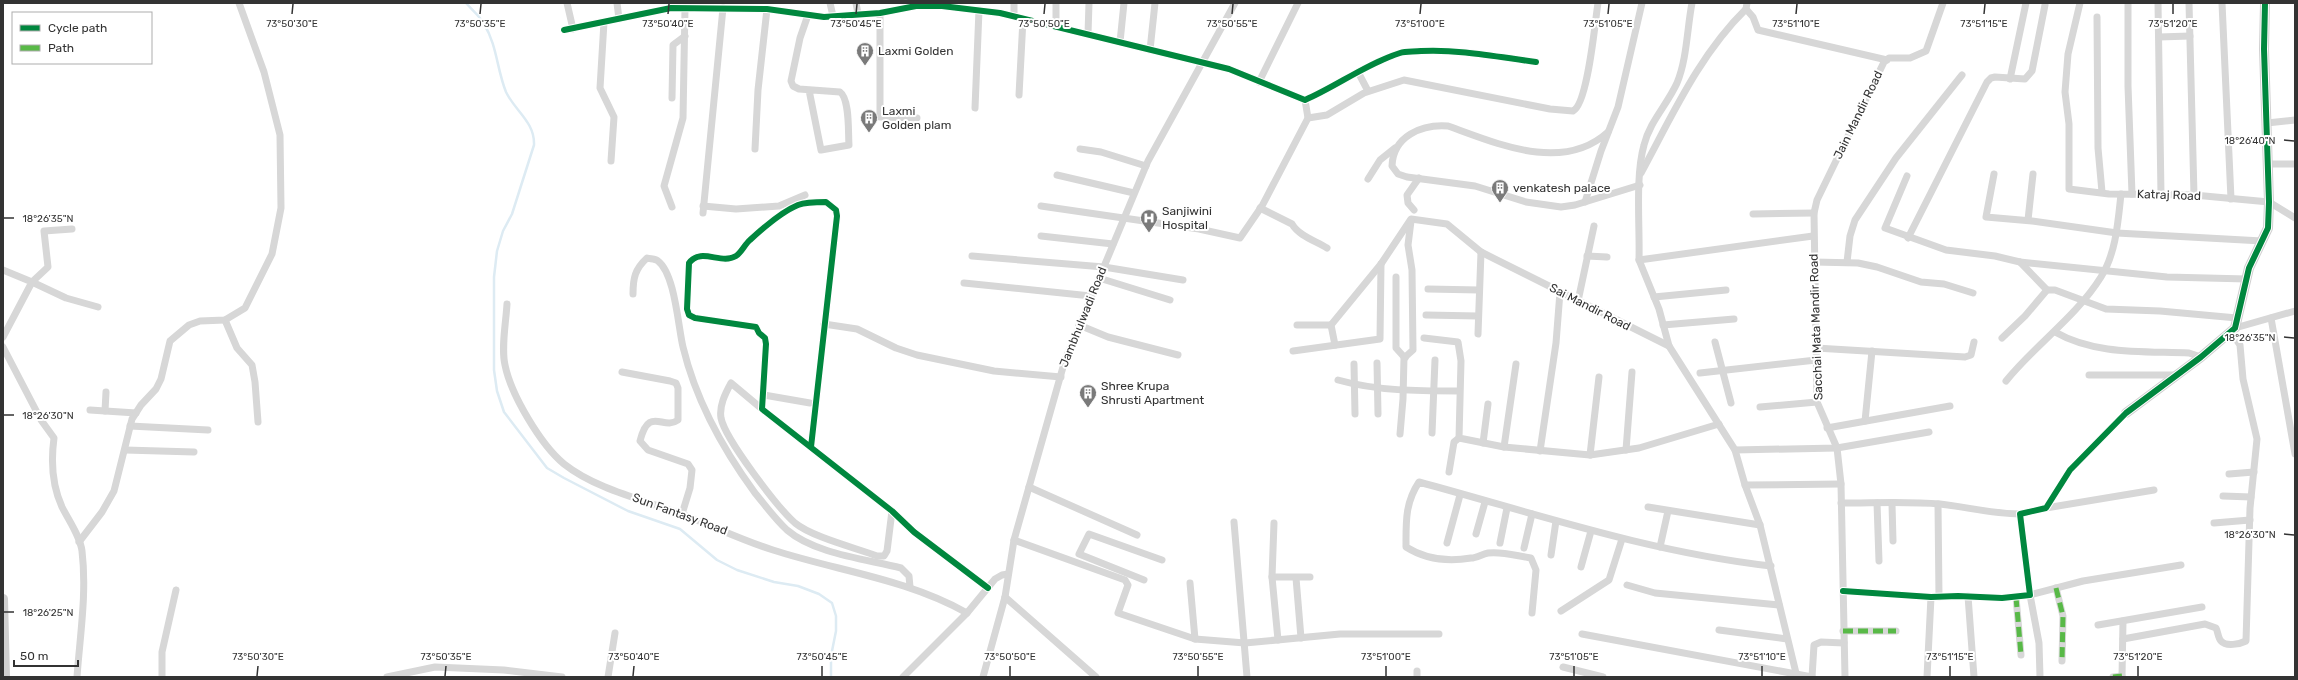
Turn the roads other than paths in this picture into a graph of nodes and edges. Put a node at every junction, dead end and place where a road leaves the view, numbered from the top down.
1 (239, 3) edge
2 (567, 3) edge
3 (617, 3) edge
4 (830, 3) edge
5 (856, 3) edge
6 (1014, 3) edge
7 (1056, 3) edge
8 (1089, 3) edge
9 (1124, 3) edge
10 (1155, 3) edge
11 (1236, 3) edge
12 (1298, 3) edge
13 (1598, 3) edge
14 (1642, 3) edge
15 (1692, 3) edge
16 (1943, 3) edge
17 (2026, 3) edge
18 (2080, 3) edge
19 (2128, 3) edge
20 (2158, 3) edge
21 (2189, 3) edge
22 (2222, 3) edge
23 (2265, 3) edge
24 (695, 5) edge
25 (923, 5) edge
26 (949, 5) edge
27 (2045, 5) dead end
28 (1746, 6) edge
29 (660, 7) edge
30 (888, 7) edge
31 (684, 8) junction
32 (723, 8) junction
33 (767, 9) junction
34 (979, 10) junction
35 (880, 13) junction
36 (858, 14) junction
37 (808, 15) junction
38 (833, 16) junction
39 (1014, 16) junction
40 (2097, 17) dead end
41 (619, 19) junction
42 (1023, 19) junction
43 (604, 22) junction
44 (1056, 27) junction
45 (573, 29) junction
46 (564, 30) dead end
47 (1088, 34) junction
48 (684, 36) junction
49 (2190, 36) junction
50 (2159, 37) junction
51 (1120, 42) junction
52 (1150, 50) junction
53 (1887, 60) junction
54 (1536, 62) dead end
55 (1203, 63) junction
56 (1358, 72) junction
57 (1962, 75) dead end
58 (2010, 79) junction
59 (1259, 82) junction
60 (809, 90) junction
61 (1368, 91) junction
62 (1019, 95) dead end
63 (672, 98) dead end
64 (1304, 100) junction
65 (975, 108) dead end
66 (917, 118) dead end
67 (1308, 118) junction
68 (2295, 120) edge
69 (2267, 123) junction
70 (1608, 132) junction
71 (1395, 148) junction
72 (755, 149) dead end
73 (1080, 149) dead end
74 (611, 161) dead end
75 (2268, 164) junction
76 (2295, 164) edge
77 (1146, 166) junction
78 (1994, 174) dead end
79 (2033, 174) dead end
80 (1057, 175) dead end
81 (1640, 175) junction
82 (1908, 176) dead end
83 (1419, 178) junction
84 (1368, 179) dead end
85 (1640, 185) junction
86 (2102, 192) junction
87 (1134, 193) junction
88 (2121, 194) junction
89 (2132, 194) junction
90 (805, 195) dead end
91 (2161, 195) junction
92 (2194, 195) junction
93 (2231, 198) junction
94 (1585, 202) junction
95 (2269, 202) junction
96 (1042, 206) dead end
97 (672, 207) dead end
98 (1260, 208) junction
99 (1414, 210) dead end
100 (1814, 213) junction
101 (1753, 214) dead end
102 (1123, 218) junction
103 (2295, 218) edge
104 (1411, 219) junction
105 (2028, 220) junction
106 (1594, 226) dead end
107 (72, 229) dead end
108 (2117, 233) junction
109 (1041, 236) dead end
110 (1813, 236) junction
111 (1908, 238) junction
112 (2262, 241) junction
113 (1113, 244) junction
114 (1327, 248) dead end
115 (1481, 252) junction
116 (972, 256) dead end
117 (1587, 256) junction
118 (1607, 257) dead end
119 (1639, 260) junction
120 (1814, 262) junction
121 (1846, 262) junction
122 (2020, 262) junction
123 (1381, 264) junction
124 (1104, 267) junction
125 (3, 270) edge
126 (2103, 272) junction
127 (1396, 277) dead end
128 (1099, 278) junction
129 (2247, 278) junction
130 (1183, 280) dead end
131 (32, 282) junction
132 (964, 284) dead end
133 (1428, 288) dead end
134 (1479, 290) junction
135 (1726, 290) dead end
136 (2046, 290) junction
137 (1560, 292) junction
138 (1973, 293) dead end
139 (633, 294) dead end
140 (1091, 296) junction
141 (1654, 297) junction
142 (1170, 300) dead end
143 (2082, 300) junction
144 (1578, 301) junction
145 (507, 304) dead end
146 (98, 307) dead end
147 (2295, 311) edge
148 (1426, 315) dead end
149 (1478, 316) junction
150 (2270, 318) junction
151 (1734, 319) dead end
152 (225, 320) junction
153 (824, 324) junction
154 (1079, 325) junction
155 (1297, 325) dead end
156 (1663, 325) junction
157 (1331, 326) junction
158 (2234, 326) junction
159 (2055, 332) junction
160 (1478, 334) dead end
161 (3, 336) edge
162 (1424, 338) dead end
163 (2002, 338) dead end
164 (1716, 342) dead end
165 (1974, 342) dead end
166 (1335, 345) junction
167 (1669, 346) junction
168 (3, 347) edge
169 (1816, 348) junction
170 (1293, 351) dead end
171 (1872, 351) junction
172 (1178, 355) dead end
173 (2201, 357) junction
174 (1405, 358) junction
175 (1435, 360) dead end
176 (1816, 360) junction
177 (1377, 363) dead end
178 (1354, 364) dead end
179 (1516, 364) dead end
180 (1721, 369) junction
181 (622, 372) dead end
182 (1632, 372) dead end
183 (1700, 373) dead end
184 (2089, 375) dead end
185 (2177, 375) junction
186 (1060, 377) junction
187 (1599, 378) dead end
188 (1338, 380) dead end
189 (2006, 381) dead end
190 (1355, 385) junction
191 (1379, 387) junction
192 (1403, 390) junction
193 (1433, 391) junction
194 (1459, 391) junction
195 (106, 392) dead end
196 (764, 395) junction
197 (810, 402) dead end
198 (1817, 402) junction
199 (1731, 403) dead end
200 (1488, 404) dead end
201 (1950, 406) dead end
202 (1760, 407) dead end
203 (762, 408) junction
204 (90, 410) dead end
205 (105, 411) junction
206 (136, 413) junction
207 (2126, 413) joint
208 (1355, 414) dead end
209 (1378, 414) dead end
210 (1865, 421) junction
211 (258, 422) dead end
212 (1719, 424) junction
213 (130, 426) junction
214 (1827, 428) junction
215 (208, 430) dead end
216 (1929, 432) dead end
217 (1432, 433) dead end
218 (1400, 434) dead end
219 (1459, 438) junction
220 (1483, 442) junction
221 (811, 447) junction
222 (1504, 447) junction
223 (1837, 448) junction
224 (125, 450) junction
225 (1626, 450) junction
226 (1735, 450) junction
227 (1540, 451) junction
228 (194, 452) dead end
229 (2295, 454) edge
230 (1590, 455) junction
231 (1449, 472) dead end
232 (2254, 472) junction
233 (2229, 474) dead end
234 (1841, 484) junction
235 (1745, 485) junction
236 (1029, 487) junction
237 (2154, 490) dead end
238 (1460, 495) junction
239 (2223, 496) dead end
240 (2251, 497) junction
241 (1484, 502) junction
242 (1841, 503) junction
243 (1877, 503) junction
244 (1892, 504) junction
245 (1938, 504) junction
246 (1648, 507) dead end
247 (1507, 508) junction
248 (2046, 508) junction
249 (892, 511) junction
250 (1668, 511) junction
251 (682, 514) junction
252 (1532, 514) junction
253 (2020, 514) junction
254 (2250, 520) junction
255 (1556, 521) junction
256 (1234, 522) dead end
257 (1274, 523) dead end
258 (2214, 524) dead end
259 (1760, 525) junction
260 (1590, 531) junction
261 (1476, 534) dead end
262 (1137, 535) dead end
263 (1622, 539) junction
264 (1014, 540) junction
265 (1893, 541) dead end
266 (79, 542) junction
267 (1447, 543) dead end
268 (1500, 543) dead end
269 (1660, 547) junction
270 (1524, 548) dead end
271 (1079, 554) junction
272 (1551, 555) dead end
273 (1162, 560) dead end
274 (1073, 561) junction
275 (1879, 561) dead end
276 (2181, 565) dead end
277 (1771, 566) junction
278 (1581, 567) dead end
279 (1008, 574) junction
280 (1272, 577) junction
281 (1310, 577) dead end
282 (1296, 578) junction
283 (1144, 580) dead end
284 (1190, 583) dead end
285 (1627, 585) dead end
286 (910, 587) junction
287 (988, 588) junction
288 (2056, 588) junction
289 (176, 590) dead end
290 (1843, 591) junction
291 (2030, 595) junction
292 (1968, 596) junction
293 (1005, 597) junction
294 (1935, 597) junction
295 (2016, 597) junction
296 (3, 599) edge
297 (1779, 605) junction
298 (2202, 607) dead end
299 (1561, 611) dead end
300 (967, 613) junction
301 (1532, 613) dead end
302 (2123, 621) junction
303 (2098, 625) dead end
304 (1718, 630) dead end
305 (1844, 631) junction
306 (1896, 631) dead end
307 (614, 633) dead end
308 (1439, 634) dead end
309 (1582, 634) dead end
310 (1301, 638) junction
311 (1196, 639) junction
312 (1787, 639) junction
313 (2123, 639) junction
314 (1278, 640) junction
315 (1245, 643) junction
316 (1844, 643) junction
317 (2021, 654) dead end
318 (2062, 661) dead end
319 (1563, 667) dead end
320 (1797, 676) edge
321 (2122, 676) edge
322 (5, 677) edge
323 (77, 677) edge
324 (162, 677) edge
325 (387, 677) edge
326 (562, 677) edge
327 (608, 677) edge
328 (903, 677) edge
329 (983, 677) edge
330 (1096, 677) edge
331 (1247, 677) edge
332 (1603, 677) edge
333 (1812, 677) edge
334 (1845, 677) edge
335 (1927, 677) edge
336 (1974, 677) edge
337 (2040, 677) edge
338 (2113, 677) edge

1 - 152 street
2 - 45 street
3 - 41 street
4 - 38 street
5 - 36 street
6 - 39 street
7 - 44 street
8 - 47 street
9 - 51 street
10 - 52 street
11 - 55 street, Jambhulwadi Road
12 - 59 street
13 - 61 street
14 - 70 street
15 - 81 street
16 - 53 street, Jain Mandir Road
17 - 58 street
18 - 86 street, Katraj Road
19 - 89 street
20 - 50 street
21 - 49 street
22 - 93 street
23 - 69 street
24 - 31 street
24 - 32 street
25 - 26 street
25 - 30 street
26 - 34 street
27 - 58 street
28 - 53 street
28 - 81 street
29 - 31 street
29 - 41 street
30 - 35 street
31 - 48 street
32 - 33 street
32 - 90 street
33 - 37 street
33 - 72 street
34 - 39 street
34 - 65 street
35 - 36 street
35 - 66 street
36 - 38 street
37 - 38 street
37 - 60 street
39 - 42 street
40 - 86 street
41 - 43 street
42 - 44 street
42 - 62 street
43 - 45 street
43 - 74 street
44 - 47 street
45 - 46 street
47 - 51 street
48 - 63 street
48 - 97 street
49 - 50 street
49 - 92 street
50 - 91 street
51 - 52 street
52 - 55 street
53 - 100 street, Jain Mandir Road
54 - 56 street
55 - 59 street
55 - 77 street, Jambhulwadi Road
56 - 61 street
56 - 64 street
57 - 121 street
58 - 111 street
59 - 64 street
60 - 60 street
61 - 67 street
64 - 67 street
67 - 98 street
68 - 69 street
69 - 75 street
70 - 71 street
70 - 94 street
71 - 83 street
71 - 84 street
73 - 77 street
75 - 76 street
75 - 95 street
77 - 87 street, Jambhulwadi Road
78 - 105 street
79 - 105 street
80 - 87 street
81 - 85 street
82 - 111 street
83 - 94 street
83 - 99 street
85 - 94 street
85 - 119 street
86 - 88 street, Katraj Road
87 - 102 street, Jambhulwadi Road
88 - 89 street, Katraj Road
88 - 108 street
89 - 91 street, Katraj Road
91 - 92 street, Katraj Road
92 - 93 street, Katraj Road
93 - 95 street, Katraj Road
95 - 103 street
95 - 112 street
96 - 102 street
98 - 102 street
98 - 114 street
100 - 101 street
100 - 110 street, Jain Mandir Road
102 - 113 street, Jambhulwadi Road
104 - 115 street, Sai Mandir Road
104 - 123 street
104 - 174 street
105 - 108 street
106 - 117 street
107 - 131 street
108 - 112 street
108 - 126 street
109 - 113 street
110 - 119 street
110 - 120 street, Sacchai Mata Mandir Road
111 - 122 street
112 - 129 street
113 - 124 street, Jambhulwadi Road
115 - 134 street
115 - 137 street, Sai Mandir Road
116 - 124 street
117 - 118 street
117 - 144 street
119 - 141 street
120 - 121 street
120 - 169 street, Sacchai Mata Mandir Road
121 - 138 street
122 - 126 street
122 - 136 street
123 - 157 street
123 - 166 street
124 - 128 street, Jambhulwadi Road
124 - 130 street
125 - 131 street
126 - 129 street
126 - 143 street
127 - 174 street
128 - 140 street, Jambhulwadi Road
128 - 142 street
129 - 158 street
131 - 146 street
131 - 161 street
132 - 140 street
133 - 134 street
134 - 149 street
135 - 141 street
136 - 143 street
136 - 163 street
137 - 144 street, Sai Mandir Road
137 - 227 street
139 - 286 street
140 - 154 street, Jambhulwadi Road
141 - 156 street
143 - 158 street
143 - 159 street
144 - 167 street, Sai Mandir Road
145 - 251 street, Sun Fantasy Road
147 - 150 street
148 - 149 street
149 - 160 street
150 - 158 street
150 - 229 street
151 - 156 street
152 - 206 street
152 - 211 street
153 - 186 street
153 - 196 street
153 - 221 street
154 - 172 street
154 - 186 street, Jambhulwadi Road
155 - 157 street
156 - 167 street
157 - 166 street
158 - 173 street
158 - 232 street
159 - 173 street
159 - 189 street
162 - 194 street
164 - 180 street
165 - 171 street
166 - 170 street
167 - 212 street
168 - 266 street
169 - 171 street
169 - 176 street, Sacchai Mata Mandir Road
171 - 210 street
173 - 185 street
174 - 192 street
175 - 193 street
176 - 180 street
176 - 198 street, Sacchai Mata Mandir Road
177 - 191 street
178 - 190 street
179 - 222 street
180 - 183 street
180 - 199 street
181 - 251 street
182 - 225 street
184 - 185 street
185 - 207 street
186 - 236 street, Jambhulwadi Road
187 - 230 street
188 - 190 street
190 - 191 street
190 - 208 street
191 - 192 street
191 - 209 street
192 - 193 street
192 - 218 street
193 - 194 street
193 - 217 street
194 - 219 street
195 - 205 street
196 - 197 street
196 - 203 street
198 - 202 street
198 - 214 street, Sacchai Mata Mandir Road
200 - 220 street
201 - 210 street
203 - 221 street
203 - 249 street
204 - 205 street
205 - 206 street
206 - 213 street
207 - 248 street
210 - 214 street
212 - 225 street
212 - 226 street
213 - 215 street
213 - 224 street
214 - 223 street, Sacchai Mata Mandir Road
216 - 223 street
219 - 220 street
219 - 231 street
220 - 222 street
221 - 249 street
222 - 227 street
223 - 226 street
223 - 234 street, Sacchai Mata Mandir Road
224 - 228 street
224 - 266 street
225 - 230 street
226 - 235 street
227 - 230 street
232 - 233 street
232 - 240 street
234 - 235 street
234 - 242 street, Sacchai Mata Mandir Road
235 - 259 street
236 - 262 street
236 - 264 street, Jambhulwadi Road
237 - 248 street
238 - 241 street
238 - 267 street
238 - 301 street
239 - 240 street
240 - 254 street
241 - 247 street
241 - 261 street
242 - 243 street
242 - 290 street, Sacchai Mata Mandir Road
243 - 244 street
243 - 275 street
244 - 245 street
244 - 265 street
245 - 253 street
245 - 294 street
246 - 250 street
247 - 252 street
247 - 268 street
248 - 253 street
249 - 287 street
250 - 259 street
250 - 269 street
251 - 286 street, Sun Fantasy Road
252 - 255 street
252 - 270 street
253 - 291 street
254 - 258 street
254 - 313 street
255 - 260 street
255 - 272 street
256 - 315 street
257 - 280 street
259 - 277 street
260 - 263 street
260 - 278 street
263 - 269 street
263 - 299 street
264 - 274 street
264 - 279 street, Jambhulwadi Road
266 - 323 street
269 - 277 street
271 - 273 street
271 - 274 street
271 - 283 street
274 - 311 street
276 - 288 street
277 - 297 street
279 - 287 street
279 - 293 street, Jambhulwadi Road
280 - 282 street
280 - 314 street
281 - 282 street
282 - 310 street
284 - 311 street
285 - 297 street
286 - 300 street, Sun Fantasy Road
287 - 300 street
288 - 291 street
288 - 318 street
289 - 324 street
290 - 294 street
290 - 305 street, Sacchai Mata Mandir Road
291 - 295 street
291 - 337 street
292 - 294 street
292 - 295 street
292 - 336 street
293 - 329 street, Jambhulwadi Road
293 - 330 street
294 - 335 street
295 - 317 street
296 - 322 street
297 - 312 street
298 - 302 street
300 - 328 street
302 - 303 street
302 - 313 street
304 - 312 street
305 - 306 street
305 - 316 street, Sacchai Mata Mandir Road
307 - 327 street
308 - 310 street
309 - 320 street
310 - 314 street
311 - 315 street
312 - 320 street
313 - 321 street
314 - 315 street
315 - 331 street
316 - 333 street
316 - 334 street, Sacchai Mata Mandir Road
319 - 332 street
320 - 333 street
321 - 338 street
325 - 326 street

